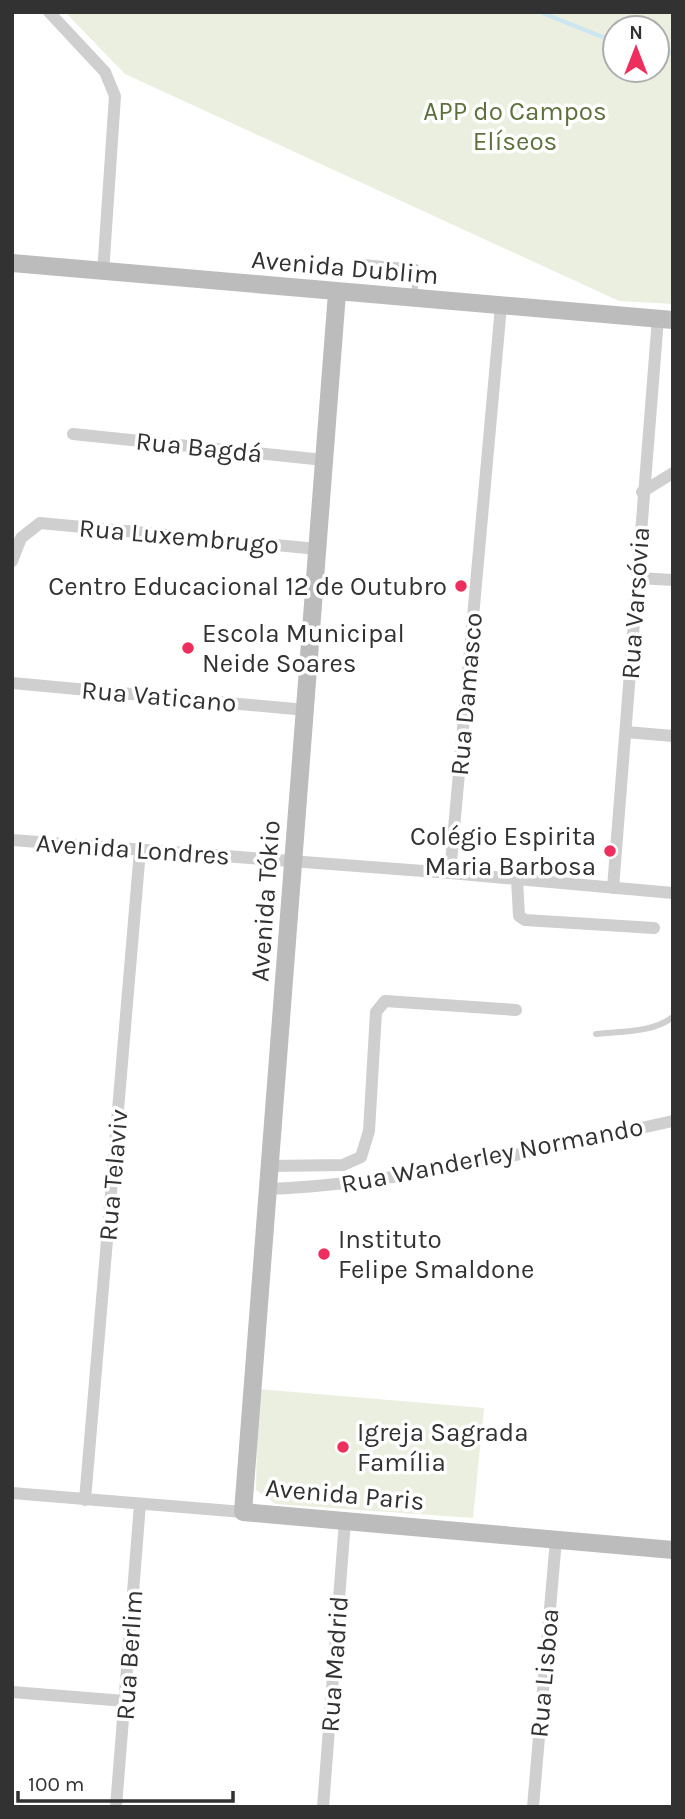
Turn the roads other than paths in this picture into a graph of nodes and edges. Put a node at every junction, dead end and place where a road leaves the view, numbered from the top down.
1 (49, 12) edge
2 (12, 263) edge
3 (363, 267) dead end
4 (416, 271) dead end
5 (103, 273) junction
6 (337, 293) junction
7 (501, 306) junction
8 (665, 319) edge
9 (73, 434) dead end
10 (324, 460) junction
11 (673, 473) edge
12 (642, 492) junction
13 (318, 549) junction
14 (12, 561) edge
15 (638, 578) junction
16 (673, 580) edge
17 (12, 683) edge
18 (306, 710) junction
19 (626, 732) junction
20 (673, 736) edge
21 (12, 840) edge
22 (140, 850) junction
23 (295, 861) junction
24 (450, 873) junction
25 (517, 880) junction
26 (614, 888) junction
27 (673, 893) edge
28 (654, 928) dead end
29 (516, 1010) dead end
30 (673, 1017) edge
31 (596, 1034) dead end
32 (673, 1121) edge
33 (271, 1166) junction
34 (270, 1189) junction
35 (12, 1493) edge
36 (85, 1500) junction
37 (140, 1504) junction
38 (243, 1512) junction
39 (345, 1521) junction
40 (556, 1539) junction
41 (673, 1550) edge
42 (12, 1692) edge
43 (125, 1701) junction
44 (116, 1807) edge
45 (323, 1807) edge
46 (533, 1807) edge

1 - 5 street
2 - 5 street, Avenida Dublim
3 - 4 lane
5 - 6 street, Avenida Dublim
6 - 7 street, Avenida Dublim
6 - 10 street, Avenida Tókio
7 - 8 street, Avenida Dublim
7 - 24 street, Rua Damasco
8 - 12 street, Rua Varsóvia
9 - 10 street, Rua Bagdá
10 - 13 street, Avenida Tókio
11 - 12 street
12 - 15 street, Rua Varsóvia
13 - 14 street, Rua Luxembrugo
13 - 18 street, Avenida Tókio
15 - 16 street
15 - 19 street, Rua Varsóvia
17 - 18 street, Rua Vaticano
18 - 23 street, Avenida Tókio
19 - 20 street
19 - 26 street, Rua Varsóvia
21 - 22 street, Avenida Londres
22 - 23 street, Avenida Londres
22 - 36 street, Rua Telaviv
23 - 24 street, Avenida Londres
23 - 33 street, Avenida Tókio
24 - 25 street, Avenida Londres
25 - 26 street, Avenida Londres
25 - 28 street
26 - 27 street, Avenida Londres
29 - 33 street
30 - 31 lane
32 - 34 street, Rua Wanderley Normando
33 - 34 street, Avenida Tókio
34 - 38 street, Avenida Tókio
35 - 36 street, Avenida Paris
36 - 37 street, Avenida Paris
37 - 38 street, Avenida Paris
37 - 43 street, Rua Berlim
38 - 39 street, Avenida Paris
39 - 40 street, Avenida Paris
39 - 45 street, Rua Madrid
40 - 41 street, Avenida Paris
40 - 46 street, Rua Lisboa
42 - 43 street
43 - 44 street, Rua Berlim

